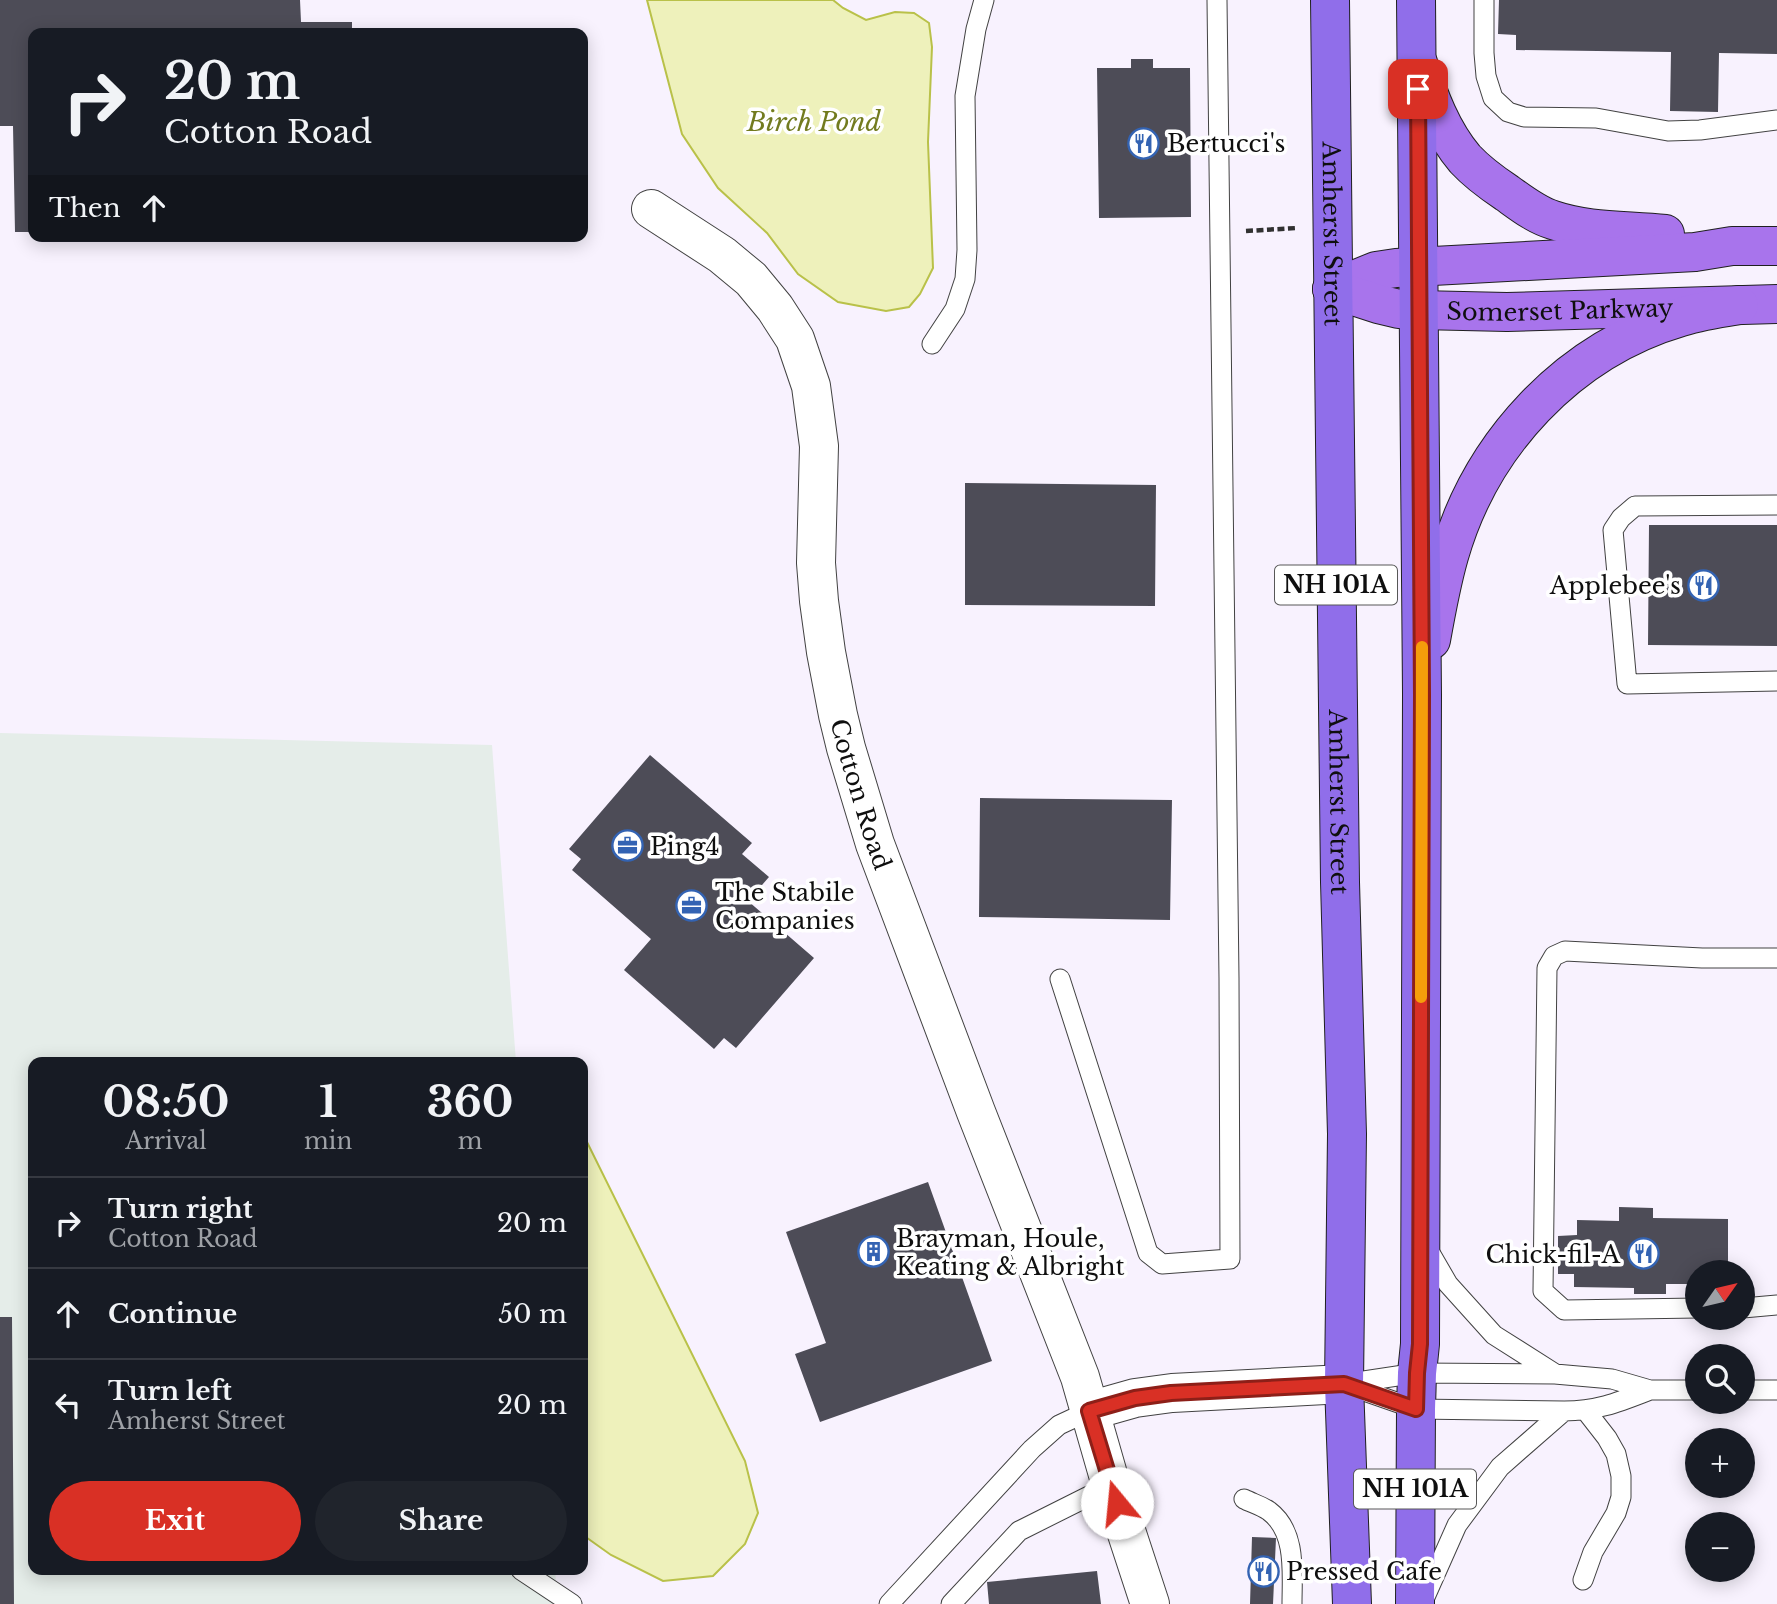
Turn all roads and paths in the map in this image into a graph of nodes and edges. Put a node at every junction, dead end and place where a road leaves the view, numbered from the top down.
1 (984, 0) edge
2 (1217, 0) edge
3 (1330, 0) edge
4 (1416, 0) edge
5 (1484, 0) edge
6 (1417, 62) junction
7 (1777, 120) edge
8 (650, 209) dead end
9 (1298, 228) dead end
10 (1220, 240) junction
11 (1732, 246) junction
12 (1777, 246) edge
13 (1419, 266) junction
14 (1332, 289) junction
15 (1777, 304) edge
16 (1739, 305) junction
17 (1419, 310) junction
18 (932, 344) dead end
19 (1777, 505) edge
20 (1777, 681) edge
21 (1422, 694) junction
22 (1777, 958) edge
23 (1777, 975) edge
24 (1060, 979) dead end
25 (1421, 1236) junction
26 (1777, 1305) edge
27 (1755, 1307) edge
28 (1685, 1308) edge
29 (1555, 1374) junction
30 (1344, 1384) junction
31 (1650, 1390) junction
32 (1685, 1390) edge
33 (1755, 1390) edge
34 (1777, 1390) edge
35 (1416, 1391) junction
36 (1089, 1411) junction
37 (1564, 1411) junction
38 (1586, 1411) junction
39 (1111, 1485) junction
40 (1244, 1499) dead end
41 (525, 1575) edge
42 (1583, 1580) dead end
43 (540, 1594) edge
44 (572, 1604) edge
45 (890, 1604) edge
46 (951, 1604) edge
47 (1150, 1604) edge
48 (1292, 1604) edge
49 (1352, 1604) edge
50 (1415, 1604) edge
51 (1422, 1604) edge

1 - 18 lane
2 - 10 lane
3 - 14 highway, Amherst Street / NH 101A
4 - 6 highway, NH 101A
5 - 7 lane
6 - 11 main road
6 - 13 highway, NH 101A
8 - 36 street, Cotton Road
9 - 10 path
10 - 24 lane
11 - 12 main road, Somerset Parkway
11 - 13 main road, Somerset Parkway
13 - 14 main road, Somerset Parkway
13 - 17 highway, NH 101A
14 - 17 main road, Somerset Parkway
14 - 30 highway, Amherst Street / NH 101A
15 - 16 main road, Somerset Parkway
16 - 17 main road, Somerset Parkway
16 - 21 main road
17 - 21 highway, NH 101A
19 - 20 lane
21 - 25 highway, NH 101A
22 - 23 lane
22 - 28 lane
25 - 29 lane
25 - 35 highway, NH 101A
26 - 27 lane
29 - 31 lane
29 - 35 lane
30 - 35 lane
30 - 35 lane
30 - 36 street
30 - 49 highway, Amherst Street / NH 101A
31 - 32 lane
31 - 38 lane
33 - 34 lane
35 - 37 lane
35 - 50 highway, NH 101A
36 - 39 street, Cotton Road
36 - 45 lane
37 - 38 lane
37 - 51 lane
38 - 42 lane
39 - 46 lane
39 - 47 street, Cotton Road
40 - 48 lane
41 - 43 lane
43 - 44 lane

